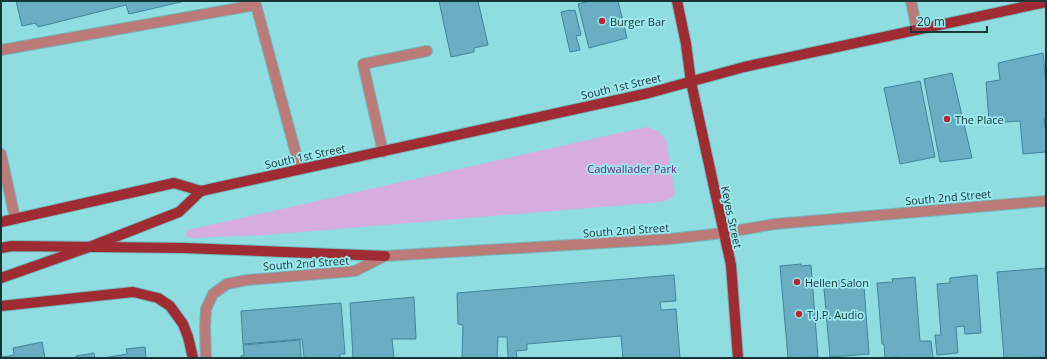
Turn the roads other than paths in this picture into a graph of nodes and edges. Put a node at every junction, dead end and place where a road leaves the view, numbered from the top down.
1 (677, 1) edge
2 (911, 1) edge
3 (1046, 2) edge
4 (917, 30) junction
5 (1, 50) edge
6 (427, 51) dead end
7 (691, 82) junction
8 (383, 152) junction
9 (1, 154) edge
10 (300, 169) junction
11 (201, 191) junction
12 (1046, 201) edge
13 (15, 218) junction
14 (1, 222) edge
15 (723, 233) junction
16 (92, 246) junction
17 (1, 248) edge
18 (385, 256) junction
19 (1, 278) edge
20 (1, 306) edge
21 (193, 358) edge
22 (206, 358) edge
23 (738, 358) edge

1 - 7 main road, Keyes Street
2 - 4 street
3 - 4 main road, South 1st Street
4 - 7 main road, South 1st Street
5 - 10 street
6 - 8 street
7 - 8 main road, South 1st Street
7 - 15 main road, Keyes Street
8 - 10 main road, South 1st Street
9 - 13 street
10 - 11 main road, South 1st Street
11 - 13 main road, South 1st Street
11 - 16 main road
12 - 15 street, South 2nd Street
13 - 14 main road, South 1st Street
15 - 18 street, South 2nd Street
15 - 23 main road, Keyes Street
16 - 17 main road
16 - 18 main road
16 - 19 main road
18 - 22 street, South 2nd Street
20 - 21 main road

